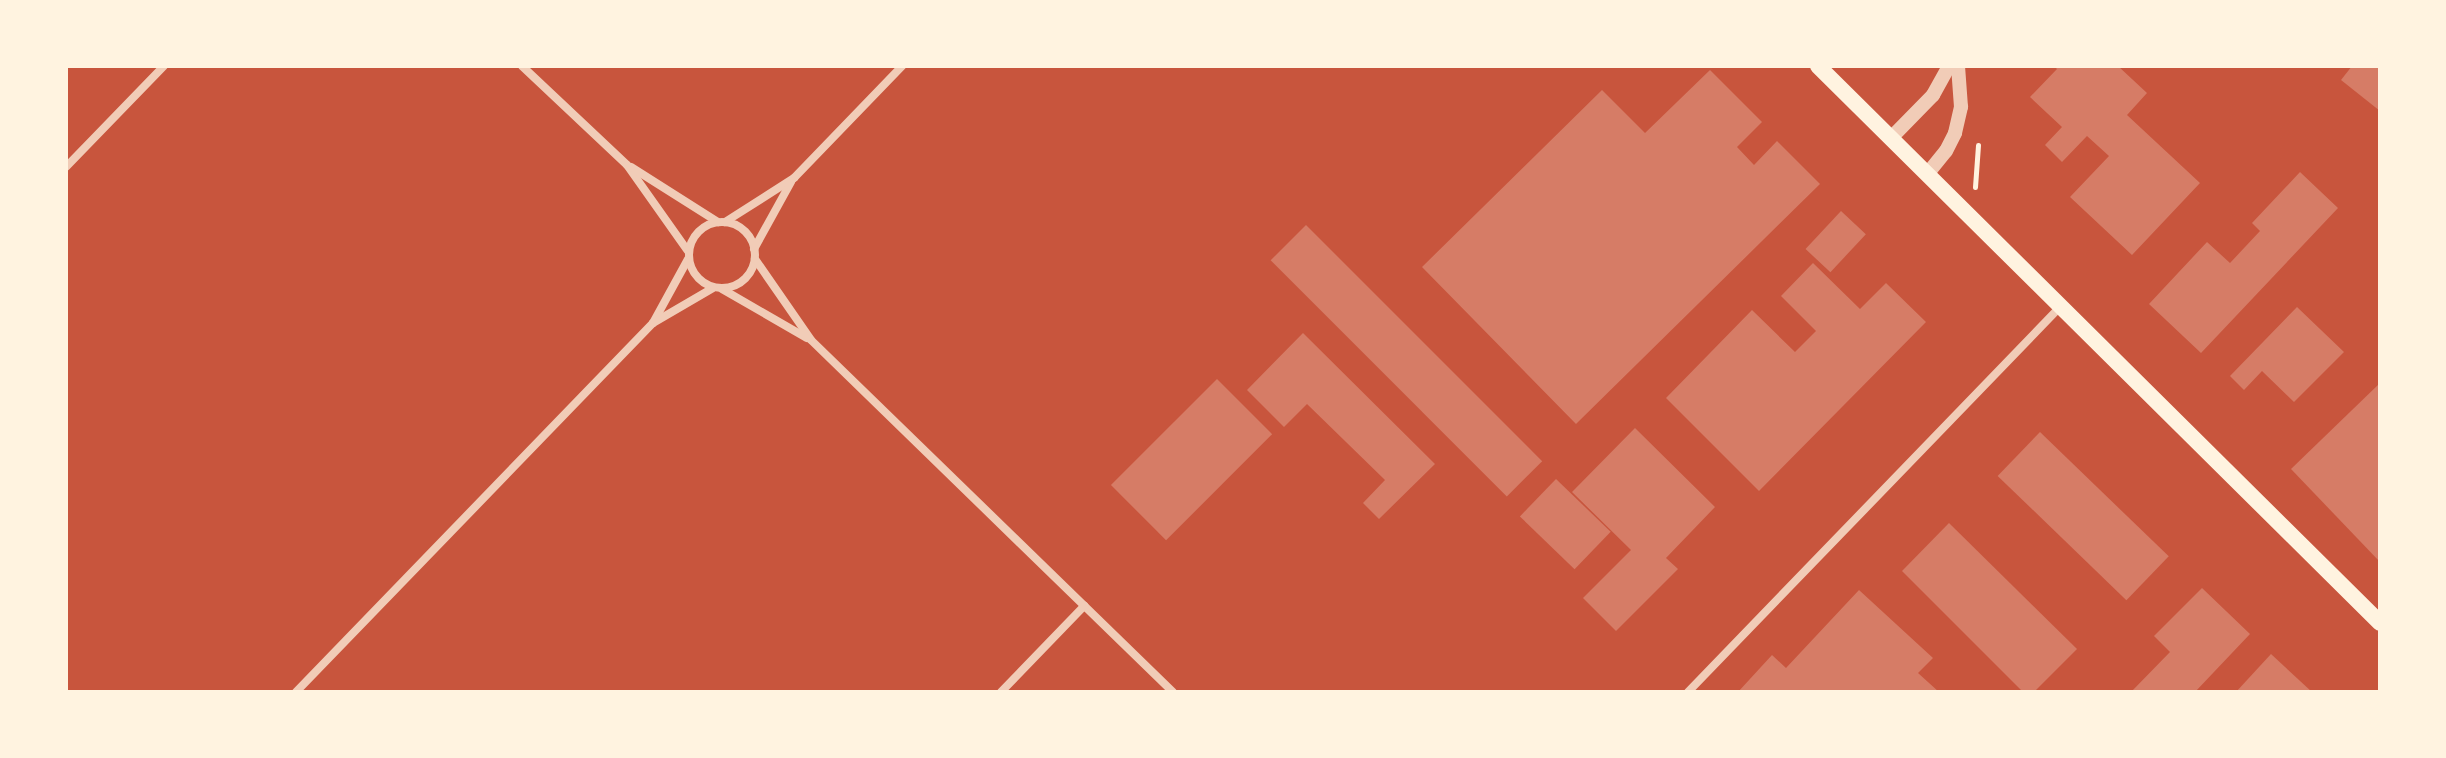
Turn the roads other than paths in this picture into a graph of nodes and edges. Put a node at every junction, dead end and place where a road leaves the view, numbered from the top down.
1 (164, 66) edge
2 (522, 66) edge
3 (902, 66) edge
4 (1818, 66) edge
5 (1949, 66) edge
6 (1958, 66) edge
7 (1892, 137) junction
8 (627, 165) junction
9 (66, 167) edge
10 (1928, 173) junction
11 (794, 178) junction
12 (722, 222) junction
13 (754, 254) junction
14 (688, 255) junction
15 (717, 288) junction
16 (2062, 305) junction
17 (653, 323) junction
18 (811, 340) junction
19 (1084, 606) junction
20 (2380, 623) edge
21 (296, 692) edge
22 (1001, 692) edge
23 (1173, 692) edge
24 (1688, 692) edge

1 - 9 street
2 - 8 street
3 - 11 street
4 - 7 main road
5 - 7 street
6 - 10 street
7 - 10 main road
8 - 12 street
8 - 14 street
10 - 16 main road
11 - 12 street
11 - 13 street
12 - 13 street
12 - 14 street
13 - 15 street
13 - 18 street
14 - 15 street
14 - 17 street
15 - 17 street
15 - 18 street
16 - 20 main road
16 - 24 street
17 - 21 street
18 - 19 street
19 - 22 street
19 - 23 street

